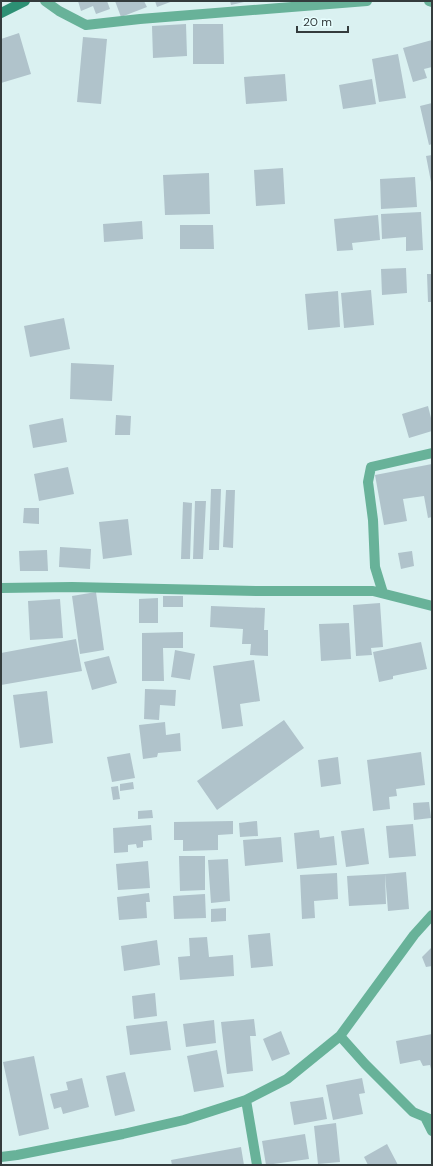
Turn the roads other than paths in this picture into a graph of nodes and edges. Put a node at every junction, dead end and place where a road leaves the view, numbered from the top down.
1 (25, 1) edge
2 (45, 1) edge
3 (368, 1) edge
4 (1, 13) edge
5 (432, 453) edge
6 (1, 588) edge
7 (383, 593) junction
8 (432, 606) edge
9 (432, 915) edge
10 (340, 1036) junction
11 (246, 1100) junction
12 (428, 1118) edge
13 (432, 1131) edge
14 (1, 1157) edge
15 (256, 1165) edge

1 - 4 street
2 - 3 street
5 - 7 street
6 - 7 street
7 - 8 street
9 - 10 street
10 - 11 street
10 - 12 street
11 - 14 street
11 - 15 street
12 - 13 street

